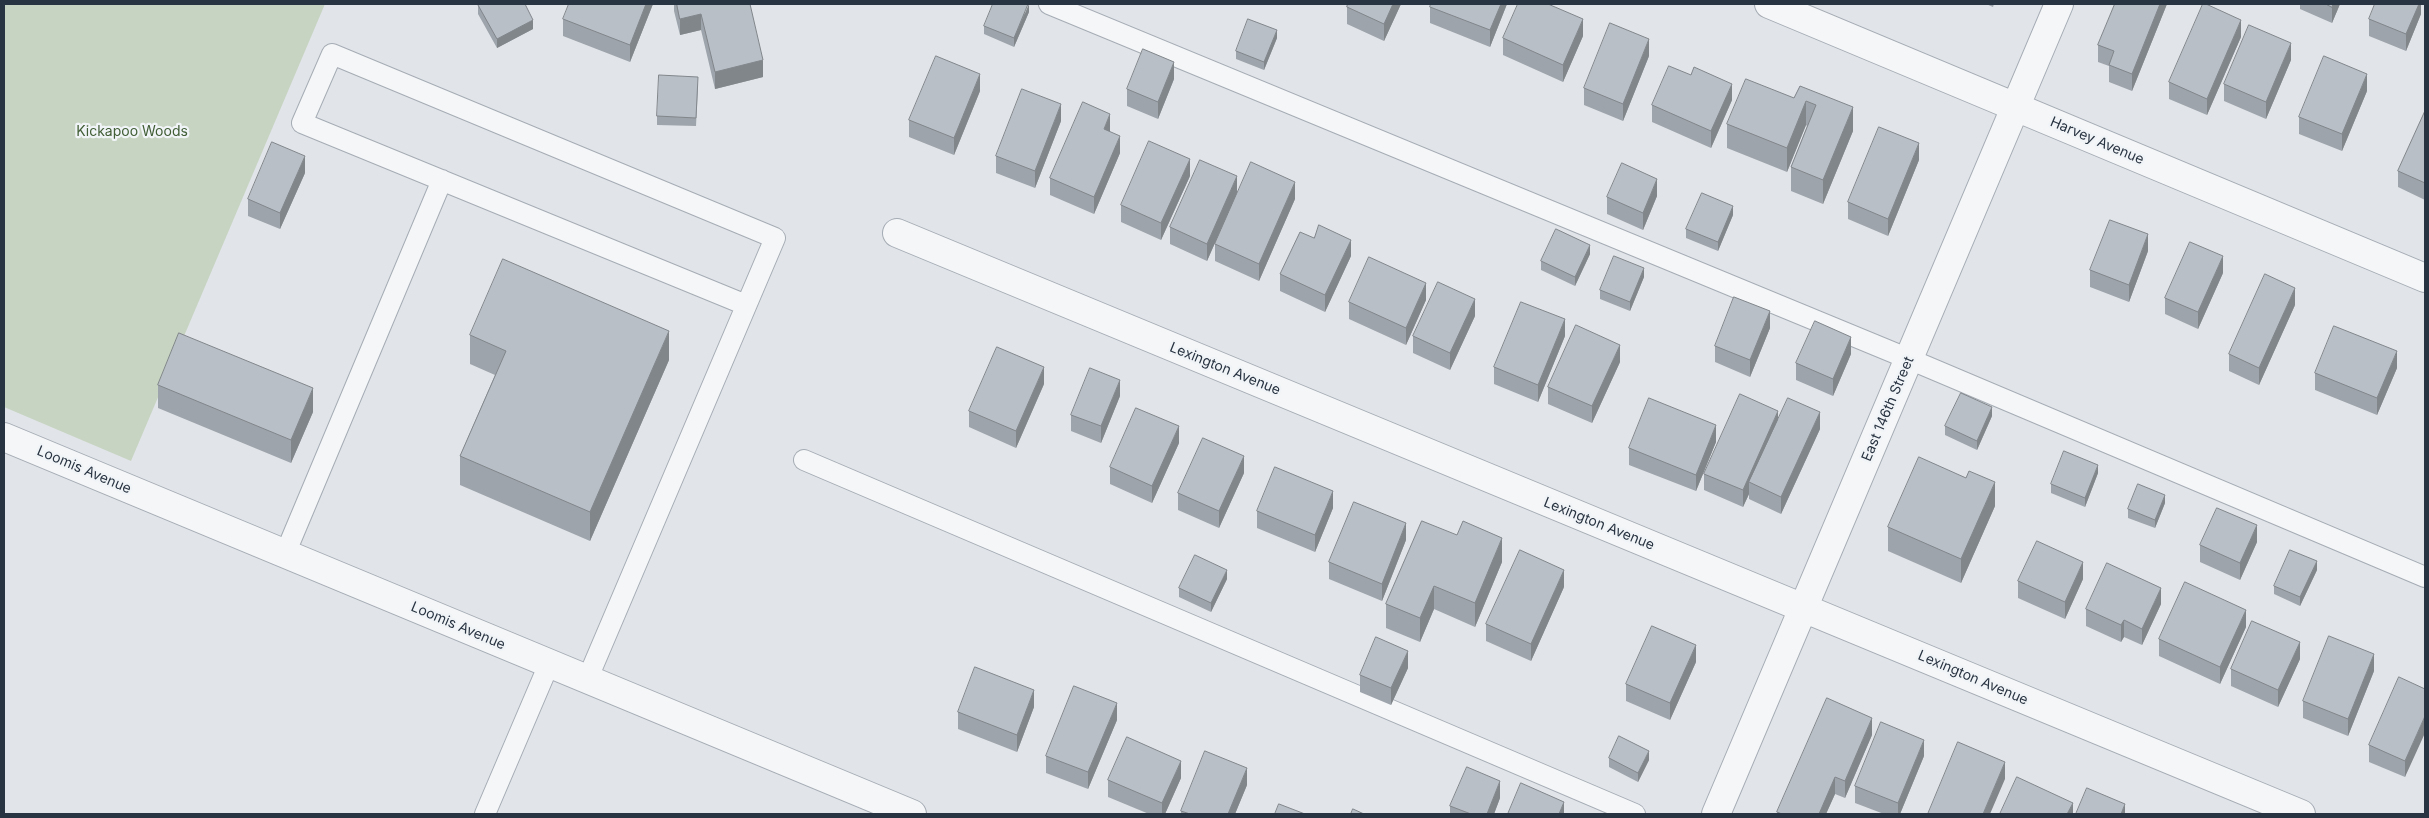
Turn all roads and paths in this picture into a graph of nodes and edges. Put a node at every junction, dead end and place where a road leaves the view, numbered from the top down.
1 (1049, 4) edge
2 (1769, 4) edge
3 (2059, 4) edge
4 (2015, 107) junction
5 (442, 180) junction
6 (897, 233) dead end
7 (2425, 278) edge
8 (746, 305) junction
9 (1909, 359) junction
10 (4, 437) edge
11 (804, 460) dead end
12 (285, 554) junction
13 (2425, 577) edge
14 (1803, 608) junction
15 (548, 664) junction
16 (587, 680) junction
17 (485, 814) edge
18 (912, 814) edge
19 (1636, 814) edge
20 (1716, 814) edge
21 (2301, 814) edge

1 - 9 lane
2 - 4 street, Harvey Avenue
3 - 4 street, East 146th Street
4 - 7 street, Harvey Avenue
4 - 9 street, East 146th Street
5 - 8 lane
5 - 8 lane
5 - 12 lane
6 - 14 street, Lexington Avenue
8 - 16 lane
9 - 13 lane
9 - 14 street, East 146th Street
10 - 12 street, Loomis Avenue
11 - 19 lane
12 - 15 street, Loomis Avenue
14 - 20 street, East 146th Street
14 - 21 street, Lexington Avenue
15 - 16 street, Loomis Avenue
15 - 17 lane
16 - 18 street, Loomis Avenue

